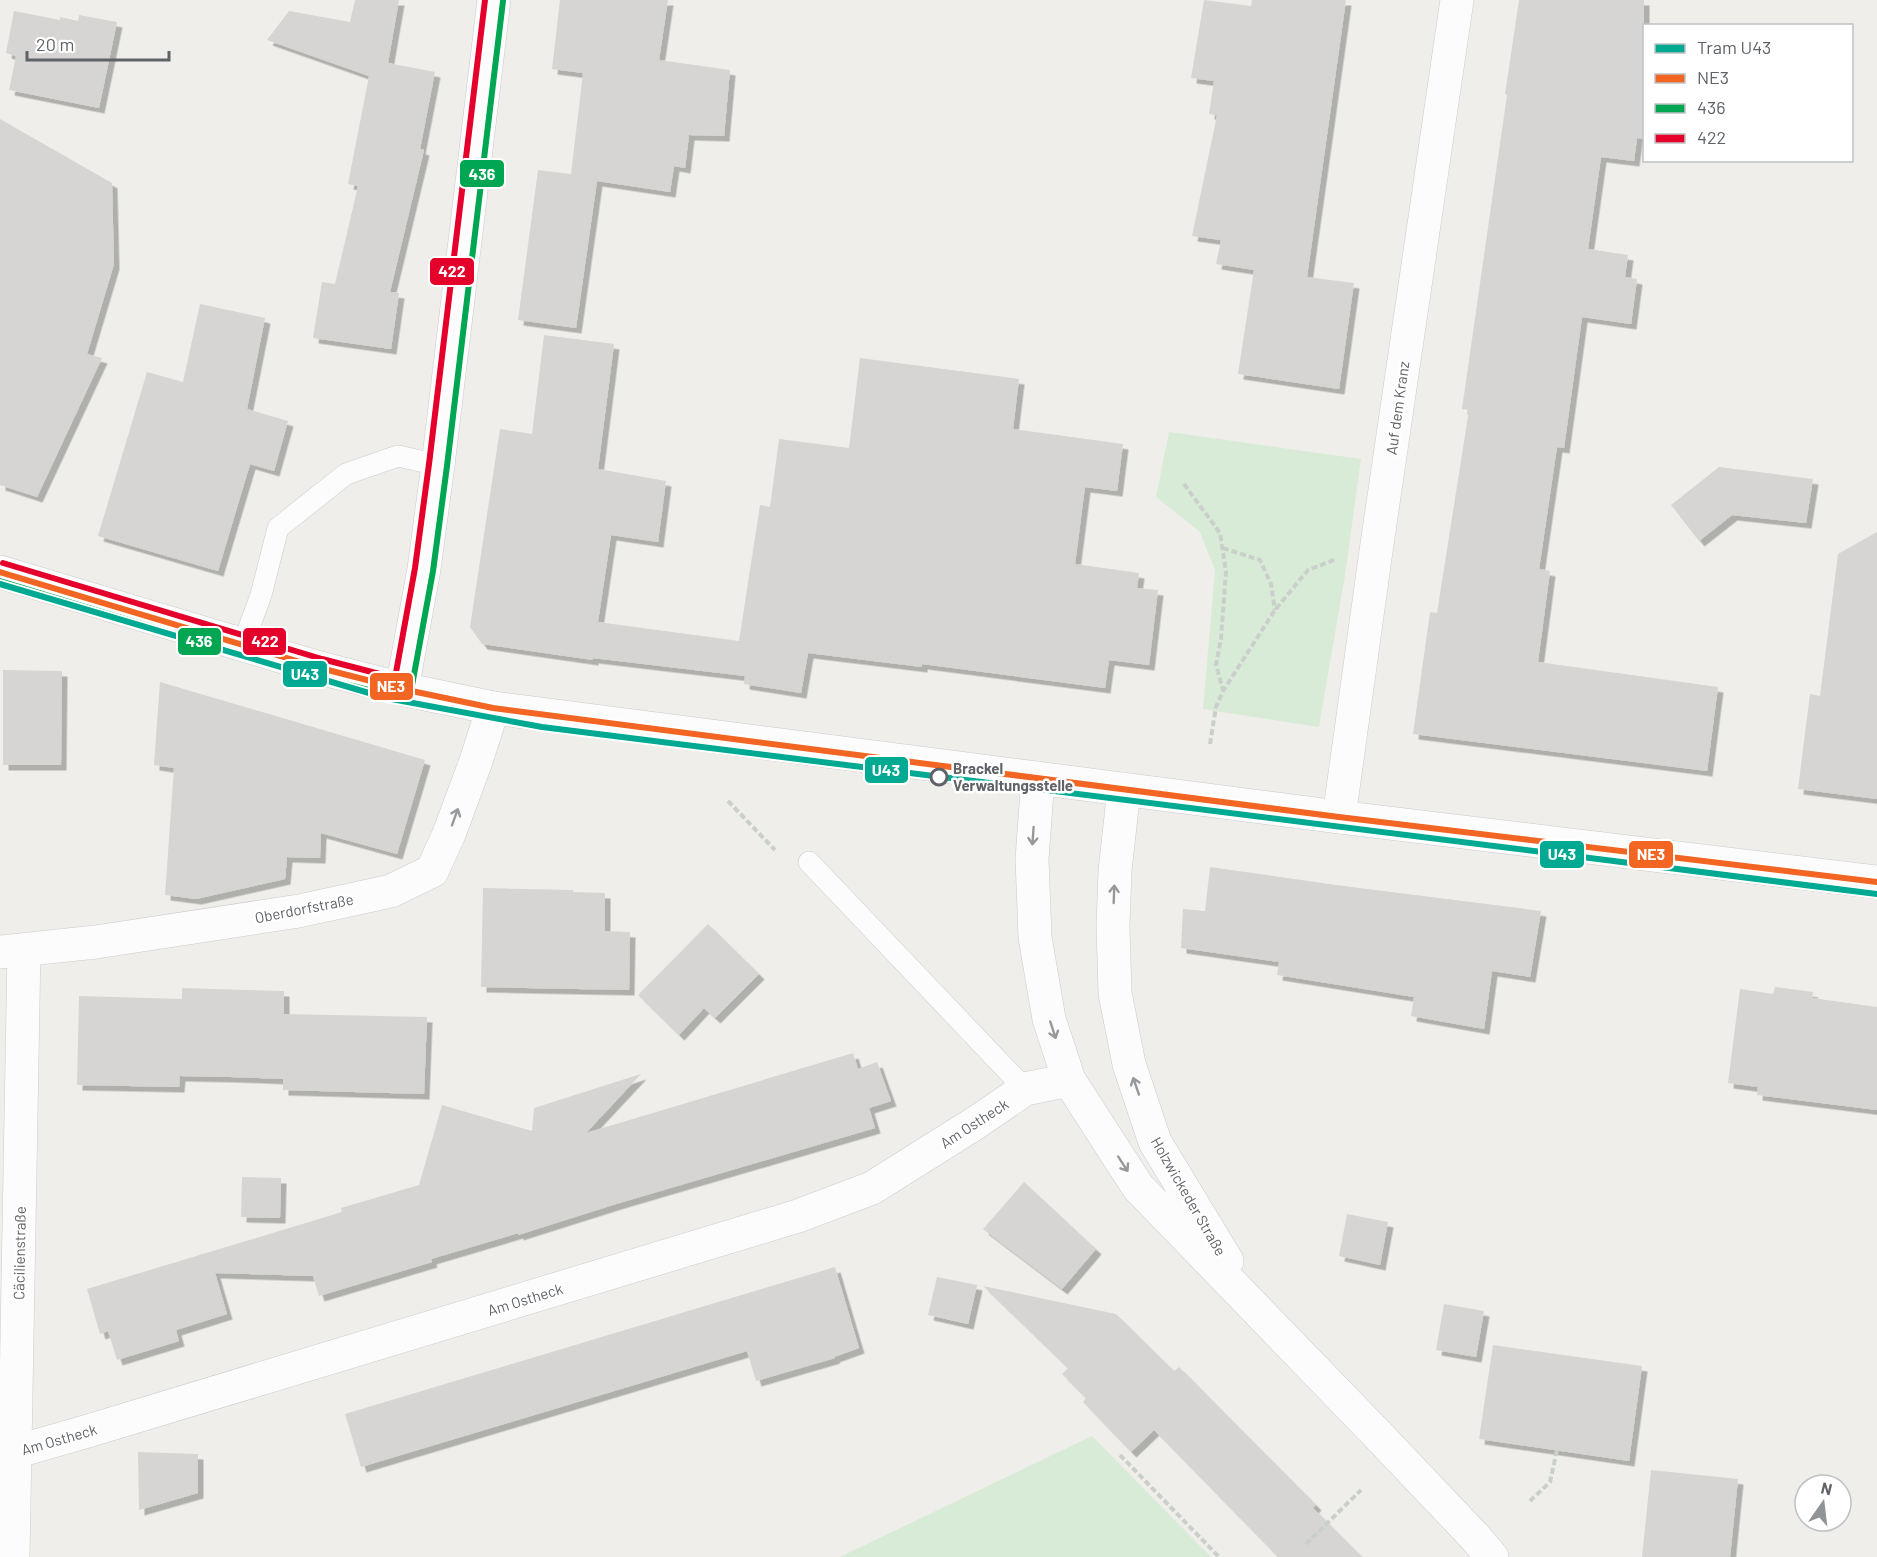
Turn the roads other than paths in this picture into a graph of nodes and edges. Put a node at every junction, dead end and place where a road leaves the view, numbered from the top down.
1 (494, 0) edge
2 (1457, 0) edge
3 (438, 465) junction
4 (0, 572) edge
5 (243, 644) junction
6 (402, 689) junction
7 (493, 708) junction
8 (1038, 778) junction
9 (1124, 789) junction
10 (1339, 817) junction
11 (809, 861) road end
12 (1877, 882) edge
13 (12, 951) edge
14 (1068, 1080) junction
15 (1025, 1089) junction
16 (1257, 1312) junction
17 (8, 1451) edge
18 (13, 1557) edge
19 (1492, 1557) edge

1 - 3 street
2 - 10 street, Auf dem Kranz
3 - 5 lane
3 - 6 street
4 - 5 street
5 - 6 street
6 - 7 street
7 - 8 street
13 -> 7 street, Oberdorfstraße
8 - 9 street
8 -> 14 street, Holzwickeder Straße
9 - 10 street
16 -> 9 street, Holzwickeder Straße
10 - 12 street
11 - 15 lane
13 - 17 street, Cäcilienstraße
14 - 15 street
14 -> 16 street, Holzwickeder Straße
15 - 17 street, Am Ostheck
16 - 19 street, Holzwickeder Straße
17 - 18 street, Cäcilienstraße

